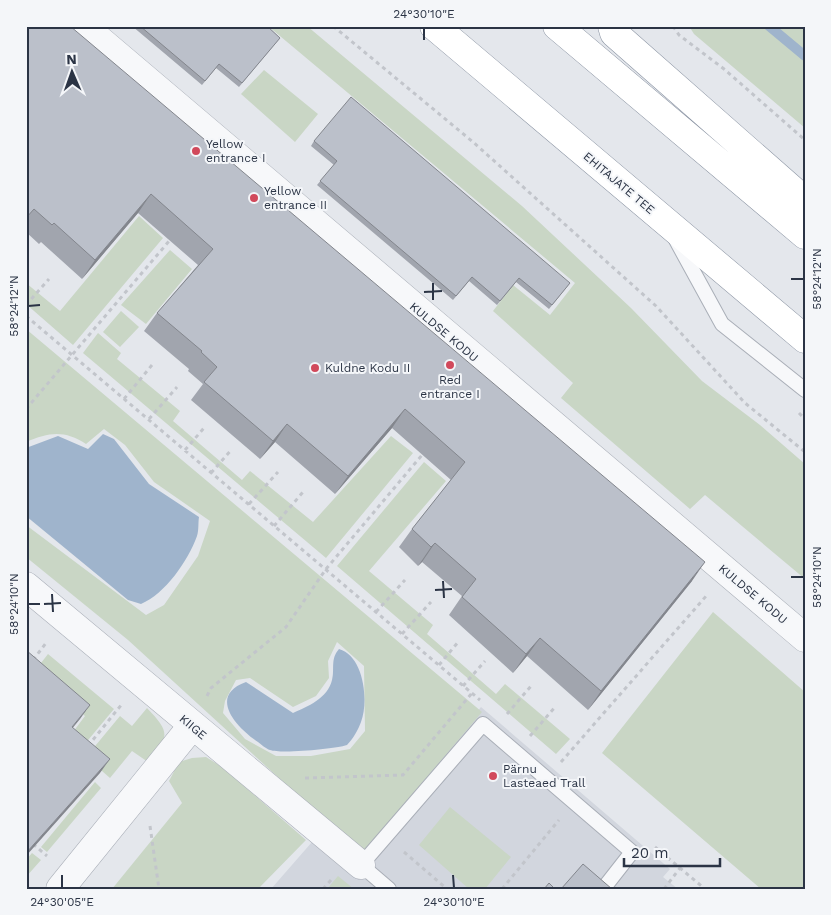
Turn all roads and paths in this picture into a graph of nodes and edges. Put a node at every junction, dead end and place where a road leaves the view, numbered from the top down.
1 (83, 26) edge
2 (333, 26) edge
3 (434, 26) edge
4 (557, 26) edge
5 (612, 26) edge
6 (673, 26) edge
7 (805, 140) edge
8 (738, 178) junction
9 (800, 194) edge
10 (666, 222) junction
11 (805, 235) edge
12 (170, 240) edge
13 (49, 279) dead end
14 (26, 305) edge
15 (26, 316) edge
16 (805, 339) edge
17 (73, 355) junction
18 (152, 365) dead end
19 (177, 387) dead end
20 (805, 390) edge
21 (124, 399) junction
22 (26, 409) edge
23 (148, 419) junction
24 (204, 428) dead end
25 (232, 449) dead end
26 (185, 450) junction
27 (805, 452) edge
28 (422, 455) edge
29 (278, 472) edge
30 (211, 473) junction
31 (303, 492) dead end
32 (249, 504) junction
33 (274, 526) junction
34 (326, 569) junction
35 (726, 572) junction
36 (405, 580) dead end
37 (26, 586) edge
38 (431, 602) dead end
39 (376, 612) junction
40 (402, 634) junction
41 (805, 638) edge
42 (459, 641) dead end
43 (485, 661) dead end
44 (439, 665) junction
45 (140, 682) junction
46 (463, 686) junction
47 (531, 686) dead end
48 (472, 693) junction
49 (487, 706) dead end
50 (556, 706) dead end
51 (502, 719) dead end
52 (192, 726) junction
53 (526, 740) dead end
54 (86, 749) edge
55 (558, 766) dead end
56 (257, 779) junction
57 (144, 786) junction
58 (562, 816) dead end
59 (650, 842) dead end
60 (403, 851) dead end
61 (362, 865) junction
62 (680, 868) junction
63 (60, 889) edge
64 (159, 889) edge
65 (389, 889) edge
66 (447, 889) edge
67 (502, 889) edge
68 (602, 889) edge
69 (664, 889) edge
70 (705, 889) edge

1 - 35 street, KULDSE KODU
2 - 27 path
3 - 10 highway, EHITAJATE TEE
4 - 8 highway
5 - 9 highway
6 - 7 path
8 - 9 lane
8 - 11 highway
10 - 16 highway, EHITAJATE TEE
10 - 20 lane
12 - 17 path
13 - 14 path
15 - 17 path
17 - 21 path
17 - 22 path
18 - 21 path
19 - 23 path
21 - 23 path
23 - 26 path
24 - 26 path
25 - 30 path
26 - 30 path
28 - 34 path
29 - 32 path
30 - 32 path
31 - 33 path
32 - 33 path
33 - 34 path
34 - 39 path
34 - 52 path
35 - 41 street, KULDSE KODU
35 - 55 path
36 - 39 path
37 - 45 street, KIIGE
38 - 40 path
39 - 40 path
40 - 44 path
42 - 44 path
43 - 46 path
44 - 46 path
45 - 52 street, KIIGE
45 - 54 path
46 - 48 path
47 - 51 path
48 - 49 path
48 - 56 path
50 - 53 path
52 - 56 street, KIIGE
52 - 57 street
56 - 61 street, KIIGE
57 - 63 street
57 - 64 path
58 - 67 path
59 - 62 path
60 - 66 path
61 - 65 lane
61 - 68 lane
62 - 69 path
62 - 70 path

